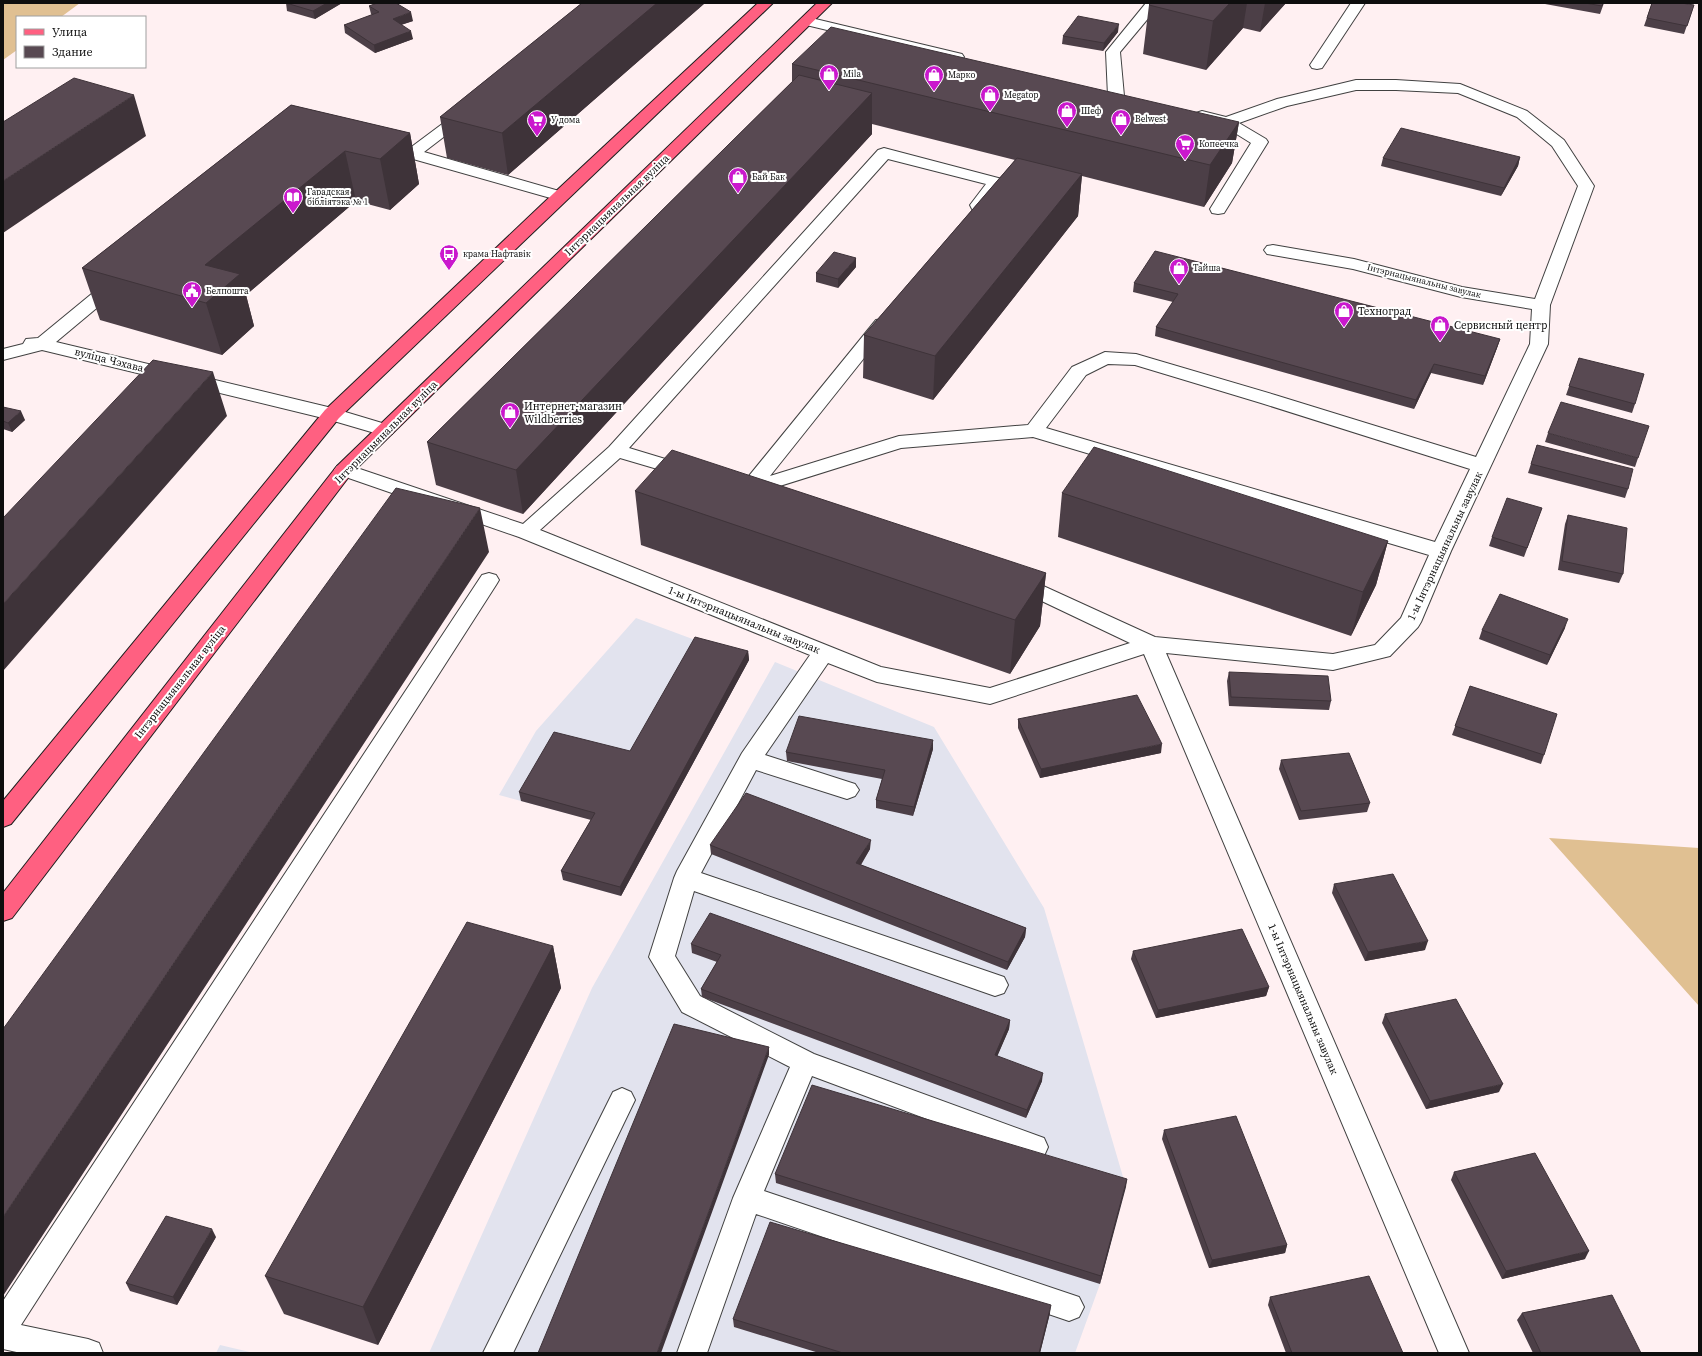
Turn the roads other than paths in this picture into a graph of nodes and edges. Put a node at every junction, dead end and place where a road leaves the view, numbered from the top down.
1 (766, 3) edge
2 (825, 3) edge
3 (1154, 3) edge
4 (1358, 3) edge
5 (807, 21) junction
6 (972, 60) edge
7 (1317, 65) dead end
8 (1101, 92) edge
9 (475, 106) edge
10 (1190, 113) edge
11 (1227, 122) junction
12 (560, 196) junction
13 (1218, 209) dead end
14 (966, 219) edge
15 (1273, 250) dead end
16 (127, 274) edge
17 (1541, 305) junction
18 (892, 312) edge
19 (3, 340) edge
20 (42, 344) junction
21 (3, 355) edge
22 (332, 414) junction
23 (385, 430) junction
24 (1034, 431) junction
25 (616, 451) junction
26 (1482, 466) junction
27 (344, 470) junction
28 (748, 490) junction
29 (777, 500) edge
30 (526, 532) junction
31 (1441, 551) junction
32 (997, 575) edge
33 (489, 580) dead end
34 (1151, 644) junction
35 (824, 652) junction
36 (750, 759) junction
37 (847, 790) dead end
38 (3, 818) edge
39 (686, 878) junction
40 (3, 911) edge
41 (995, 985) dead end
42 (805, 1062) junction
43 (622, 1100) dead end
44 (1034, 1147) dead end
45 (747, 1198) junction
46 (1069, 1307) dead end
47 (3, 1327) edge
48 (3, 1335) edge
49 (88, 1353) edge
50 (498, 1353) edge
51 (692, 1353) edge
52 (1454, 1353) edge

1 - 12 main road
2 - 5 main road, Інтэрнацыянальная вуліца
3 - 8 street
4 - 7 street
5 - 6 street
5 - 23 main road, Інтэрнацыянальная вуліца
9 - 12 street
10 - 11 street
11 - 13 street
11 - 17 street, 1-ы Інтэрнацыянальны завулак
12 - 22 main road
14 - 25 street
15 - 17 street, Інтэрнацыянальны завулак
16 - 20 street
17 - 26 street, 1-ы Інтэрнацыянальны завулак
18 - 28 street
19 - 20 street
20 - 21 street, вуліца Чэхава
20 - 22 street, вуліца Чэхава
22 - 23 street, вуліца Чэхава
22 - 38 main road
23 - 27 main road, Інтэрнацыянальная вуліца
24 - 26 street
24 - 28 street
24 - 31 street
25 - 28 street
25 - 30 street
26 - 31 street, 1-ы Інтэрнацыянальны завулак
27 - 30 street, 1-ы Інтэрнацыянальны завулак
27 - 40 main road, Інтэрнацыянальная вуліца
28 - 29 street
30 - 35 street, 1-ы Інтэрнацыянальны завулак
31 - 34 street, 1-ы Інтэрнацыянальны завулак
32 - 34 street
33 - 47 street
34 - 35 street, 1-ы Інтэрнацыянальны завулак
34 - 52 street, 1-ы Інтэрнацыянальны завулак
35 - 36 street
36 - 37 street
36 - 39 street
39 - 41 street
39 - 42 street
42 - 44 street
42 - 45 street
43 - 50 street
45 - 46 street
45 - 51 street
48 - 49 street

